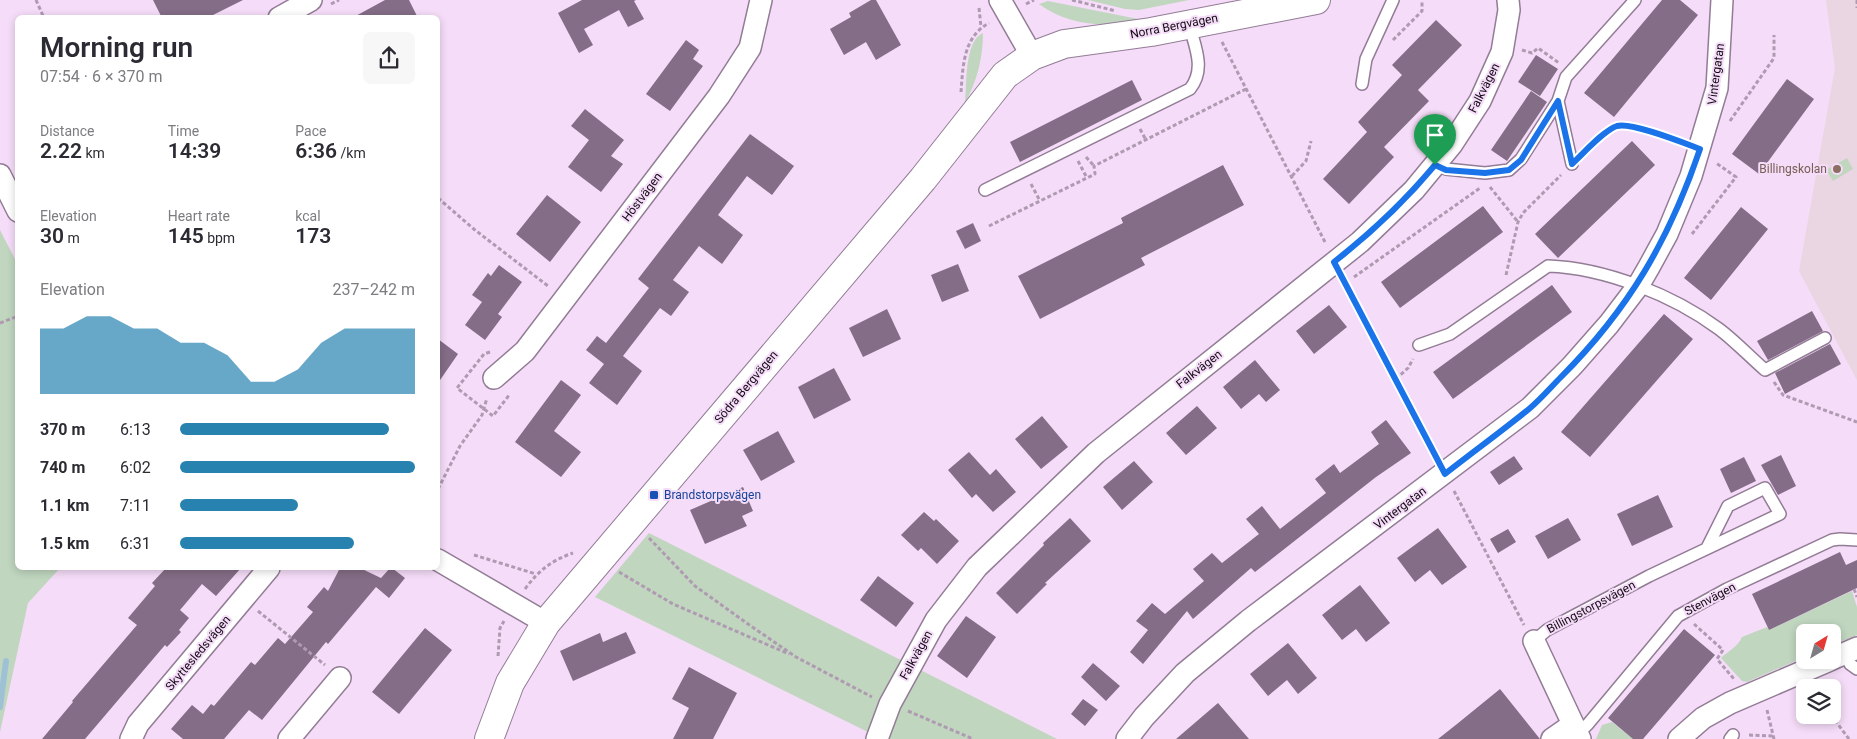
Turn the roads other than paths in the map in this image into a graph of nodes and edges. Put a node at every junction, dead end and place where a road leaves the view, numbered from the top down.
1 (312, 0) edge
2 (761, 0) edge
3 (1000, 0) edge
4 (1316, 0) edge
5 (1393, 0) edge
6 (1508, 0) edge
7 (1635, 0) edge
8 (1722, 0) edge
9 (284, 15) edge
10 (1189, 24) junction
11 (1032, 56) junction
12 (1362, 84) dead end
13 (1558, 101) junction
14 (1572, 164) road end
15 (1435, 165) junction
16 (0, 176) edge
17 (985, 190) dead end
18 (15, 205) edge
19 (1638, 286) junction
20 (1826, 338) dead end
21 (1419, 345) road end
22 (494, 378) road end
23 (1857, 540) edge
24 (1707, 548) junction
25 (440, 561) edge
26 (267, 570) edge
27 (546, 623) junction
28 (1534, 641) joint
29 (1844, 658) edge
30 (340, 678) road end
31 (1576, 733) edge
32 (131, 739) edge
33 (289, 739) edge
34 (489, 739) edge
35 (877, 739) edge
36 (1127, 739) edge
37 (1552, 739) edge
38 (1680, 739) edge

1 - 9 street
2 - 22 street, Höstvägen
3 - 11 street
4 - 10 street, Norra Bergvägen
5 - 12 lane
6 - 15 street, Falkvägen
7 - 13 lane
8 - 19 street, Vintergatan
10 - 11 street, Norra Bergvägen
10 - 17 lane
11 - 27 street, Södra Bergvägen
13 - 14 lane
13 - 15 lane
15 - 35 street, Falkvägen
16 - 18 street
19 - 20 lane
19 - 21 lane
19 - 36 street, Vintergatan
23 - 31 lane, Stenvägen
24 - 24 lane, Billingstorpsvägen
24 - 28 lane, Billingstorpsvägen
25 - 27 street
26 - 32 street, Skyttesledsvägen
27 - 34 street, Södra Bergvägen
28 - 31 street, Billingstorpsvägen
29 - 38 street
30 - 33 street
31 - 37 street

